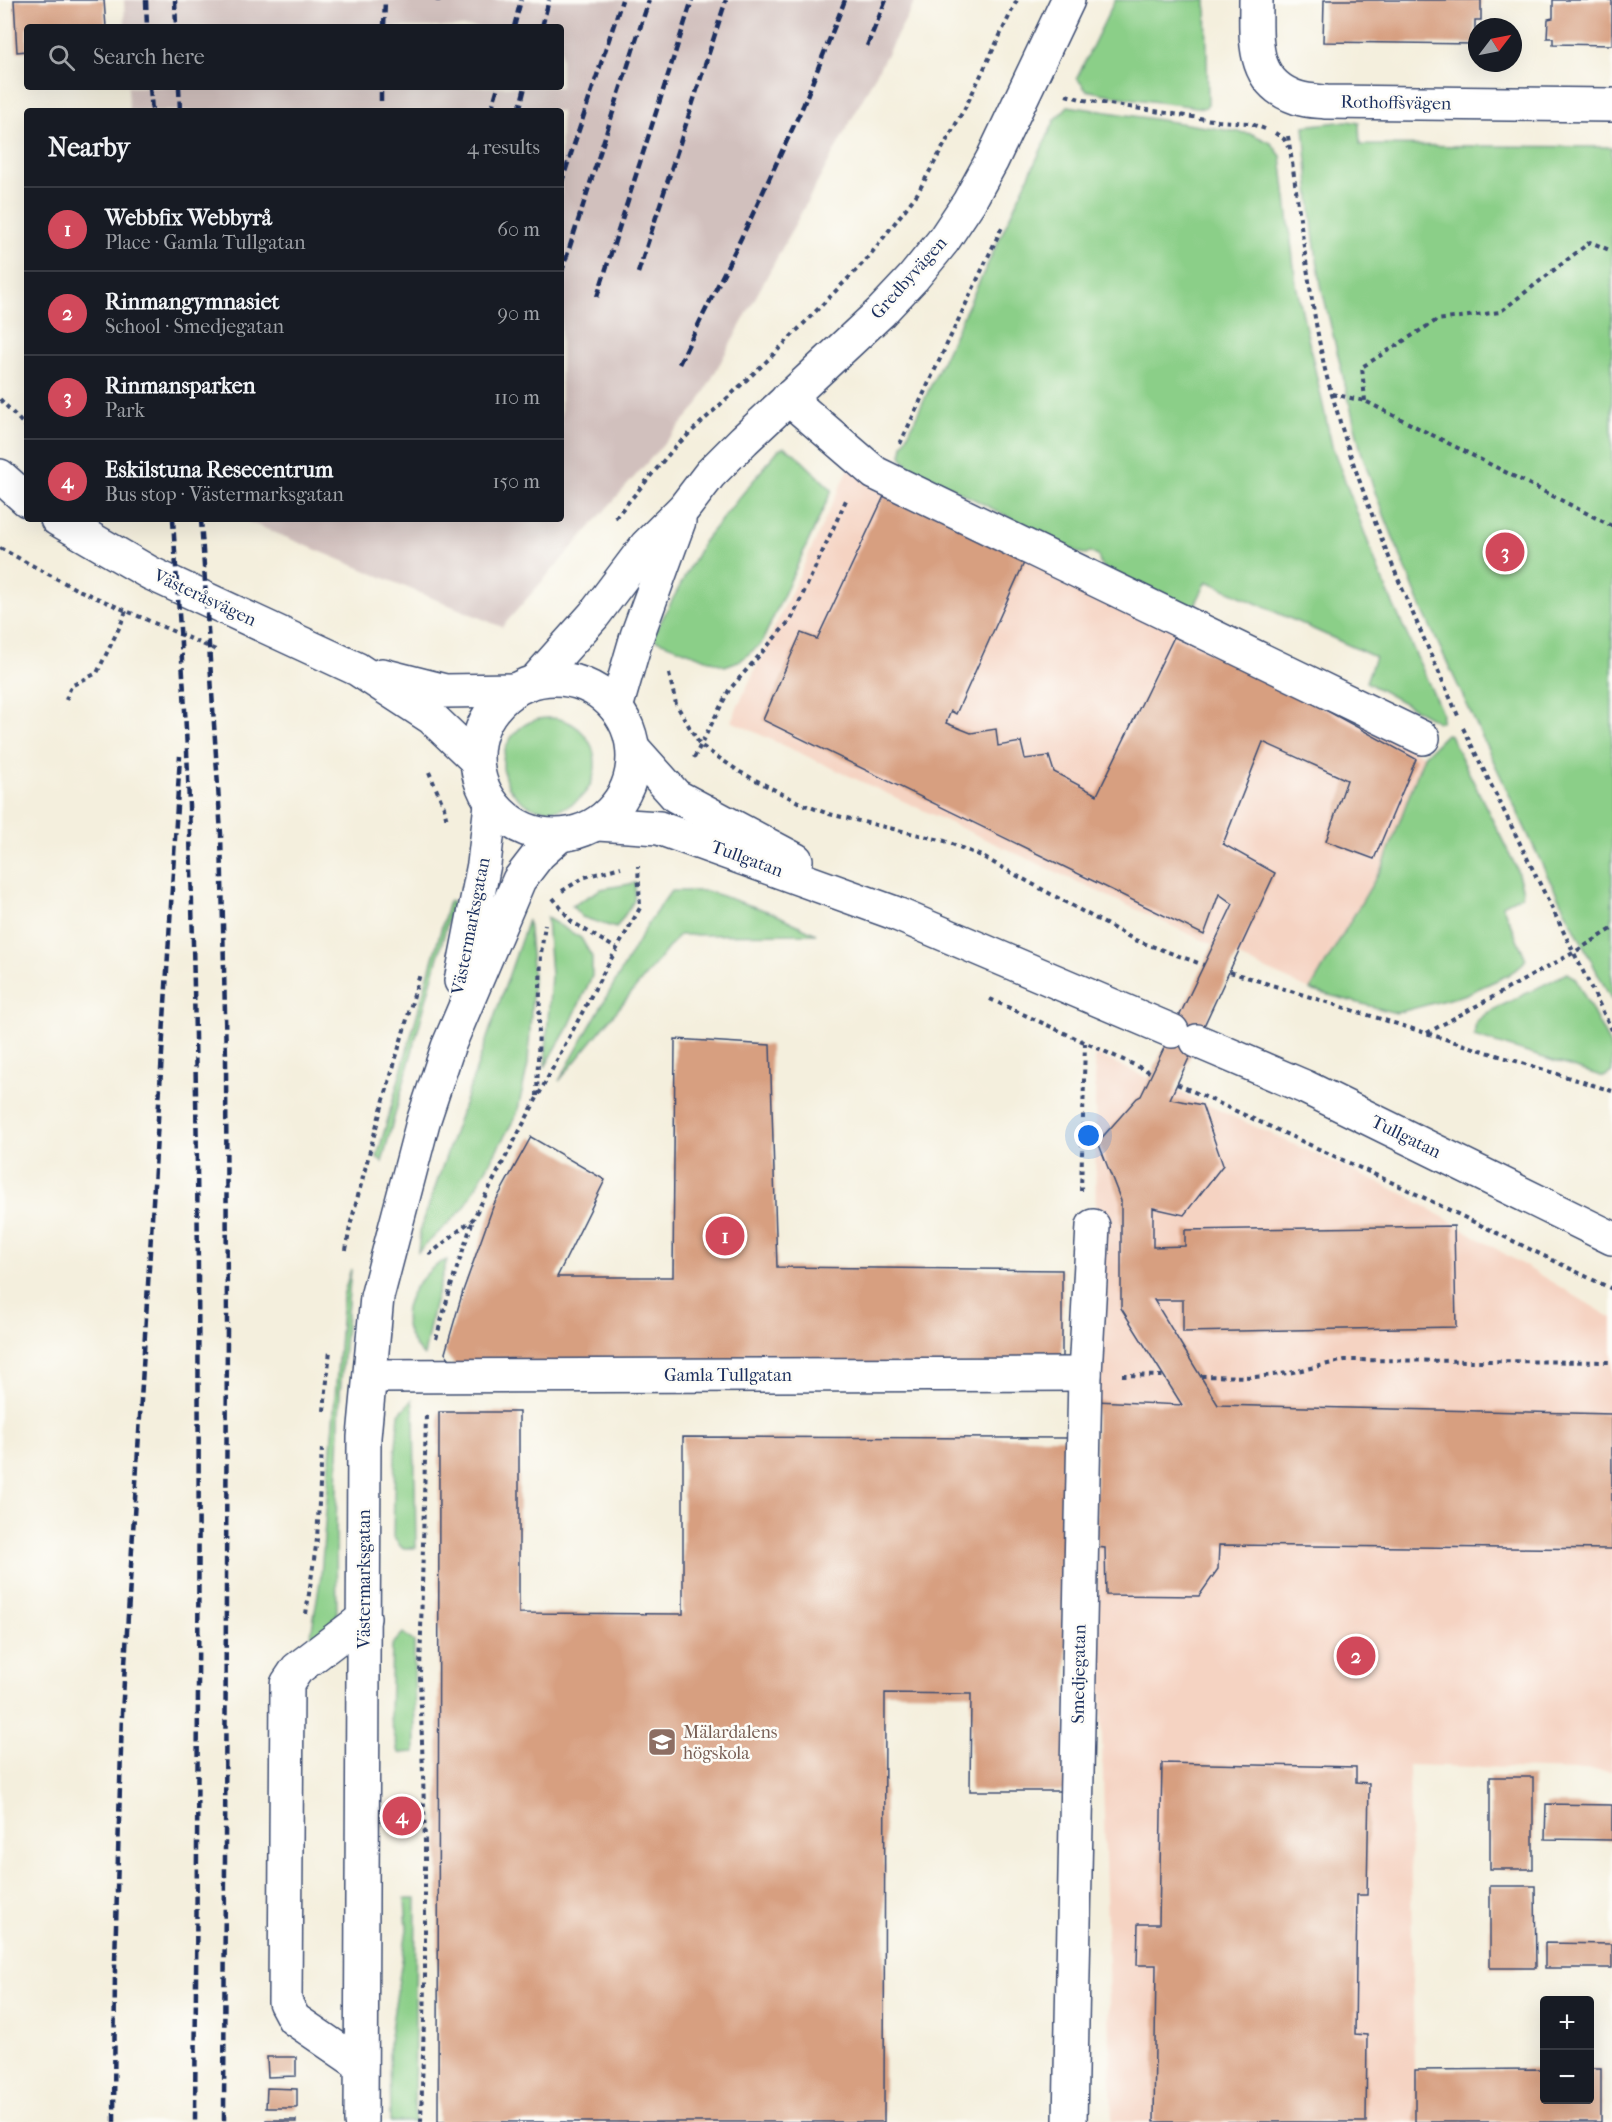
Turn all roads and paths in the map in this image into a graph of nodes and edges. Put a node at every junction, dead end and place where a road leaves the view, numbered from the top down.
1 (1017, 0) edge
2 (1068, 0) edge
3 (1256, 0) edge
4 (1281, 90) junction
5 (1065, 95) dead end
6 (1612, 105) edge
7 (1290, 150) junction
8 (1004, 224) dead end
9 (1612, 251) edge
10 (1332, 394) junction
11 (788, 398) junction
12 (0, 399) edge
13 (1365, 400) junction
14 (24, 425) edge
15 (863, 463) junction
16 (0, 476) edge
17 (24, 497) edge
18 (684, 508) junction
19 (62, 522) edge
20 (611, 522) dead end
21 (1612, 526) edge
22 (0, 548) edge
23 (126, 611) junction
24 (225, 654) dead end
25 (357, 669) junction
26 (668, 669) dead end
27 (525, 685) junction
28 (66, 700) dead end
29 (616, 708) junction
30 (1423, 738) dead end
31 (700, 745) junction
32 (633, 748) junction
33 (476, 760) junction
34 (428, 769) dead end
35 (491, 804) junction
36 (598, 824) junction
37 (449, 827) dead end
38 (559, 836) junction
39 (638, 867) junction
40 (649, 868) dead end
41 (550, 893) junction
42 (548, 903) dead end
43 (892, 912) junction
44 (547, 914) dead end
45 (1612, 929) edge
46 (617, 949) junction
47 (1573, 953) junction
48 (1204, 965) dead end
49 (422, 968) dead end
50 (1230, 972) dead end
51 (987, 998) dead end
52 (1612, 1030) edge
53 (1426, 1034) junction
54 (1085, 1042) junction
55 (448, 1047) junction
56 (1152, 1073) dead end
57 (1177, 1084) dead end
58 (1612, 1091) edge
59 (537, 1099) junction
60 (473, 1219) junction
61 (1093, 1226) joint
62 (1612, 1238) edge
63 (345, 1260) dead end
64 (1612, 1289) edge
65 (378, 1297) junction
66 (332, 1339) dead end
67 (1612, 1362) edge
68 (1085, 1374) junction
69 (370, 1376) junction
70 (429, 1376) junction
71 (1201, 1376) dead end
72 (324, 1420) dead end
73 (322, 1444) dead end
74 (364, 1618) junction
75 (297, 1669) junction
76 (361, 2065) junction
77 (361, 2122) edge
78 (421, 2122) edge
79 (1070, 2122) edge

1 - 20 path
2 - 11 street, Gredbyvägen
3 - 4 street
4 - 6 street, Rothoffsvägen
4 - 7 path
5 - 7 path
7 - 10 path
8 - 15 path
9 - 13 path
10 - 13 path
10 - 47 path
11 - 15 street
11 - 18 street, Gredbyvägen
12 - 14 path
13 - 21 path
15 - 30 street
15 - 31 path
16 - 17 street
18 - 27 street, Gredbyvägen
18 - 29 street, Gredbyvägen
19 - 25 street, Västeråsvägen
22 - 23 path
23 - 24 path
23 - 28 path
25 - 27 street, Västeråsvägen
25 - 33 street, Västeråsvägen
26 - 31 path
27 - 29 street
27 - 33 street
29 - 32 street
31 - 48 path
32 - 36 street
32 - 43 street, Tullgatan
33 - 35 street
34 - 37 path
35 - 38 street
35 - 55 street, Västermarksgatan
36 - 38 street
36 - 43 street, Tullgatan
38 - 55 street, Västermarksgatan
39 - 40 path
39 - 41 path
39 - 46 path
41 - 42 path
41 - 46 path
43 - 62 street, Tullgatan
44 - 59 path
45 - 47 path
46 - 59 path
47 - 52 path
47 - 53 path
49 - 63 path
50 - 53 path
51 - 54 path
53 - 58 path
54 - 56 path
54 - 61 path
55 - 65 street, Västermarksgatan
57 - 64 path
59 - 60 path
60 - 65 path
60 - 70 path
61 - 68 street, Smedjegatan
65 - 69 street, Västermarksgatan
66 - 72 path
67 - 71 path
68 - 70 street, Gamla Tullgatan
68 - 79 street, Smedjegatan
69 - 70 street, Gamla Tullgatan
69 - 74 street, Västermarksgatan
70 - 78 path
73 - 75 path
74 - 75 street
74 - 76 street, Västermarksgatan
75 - 76 street
76 - 77 street, Västermarksgatan

